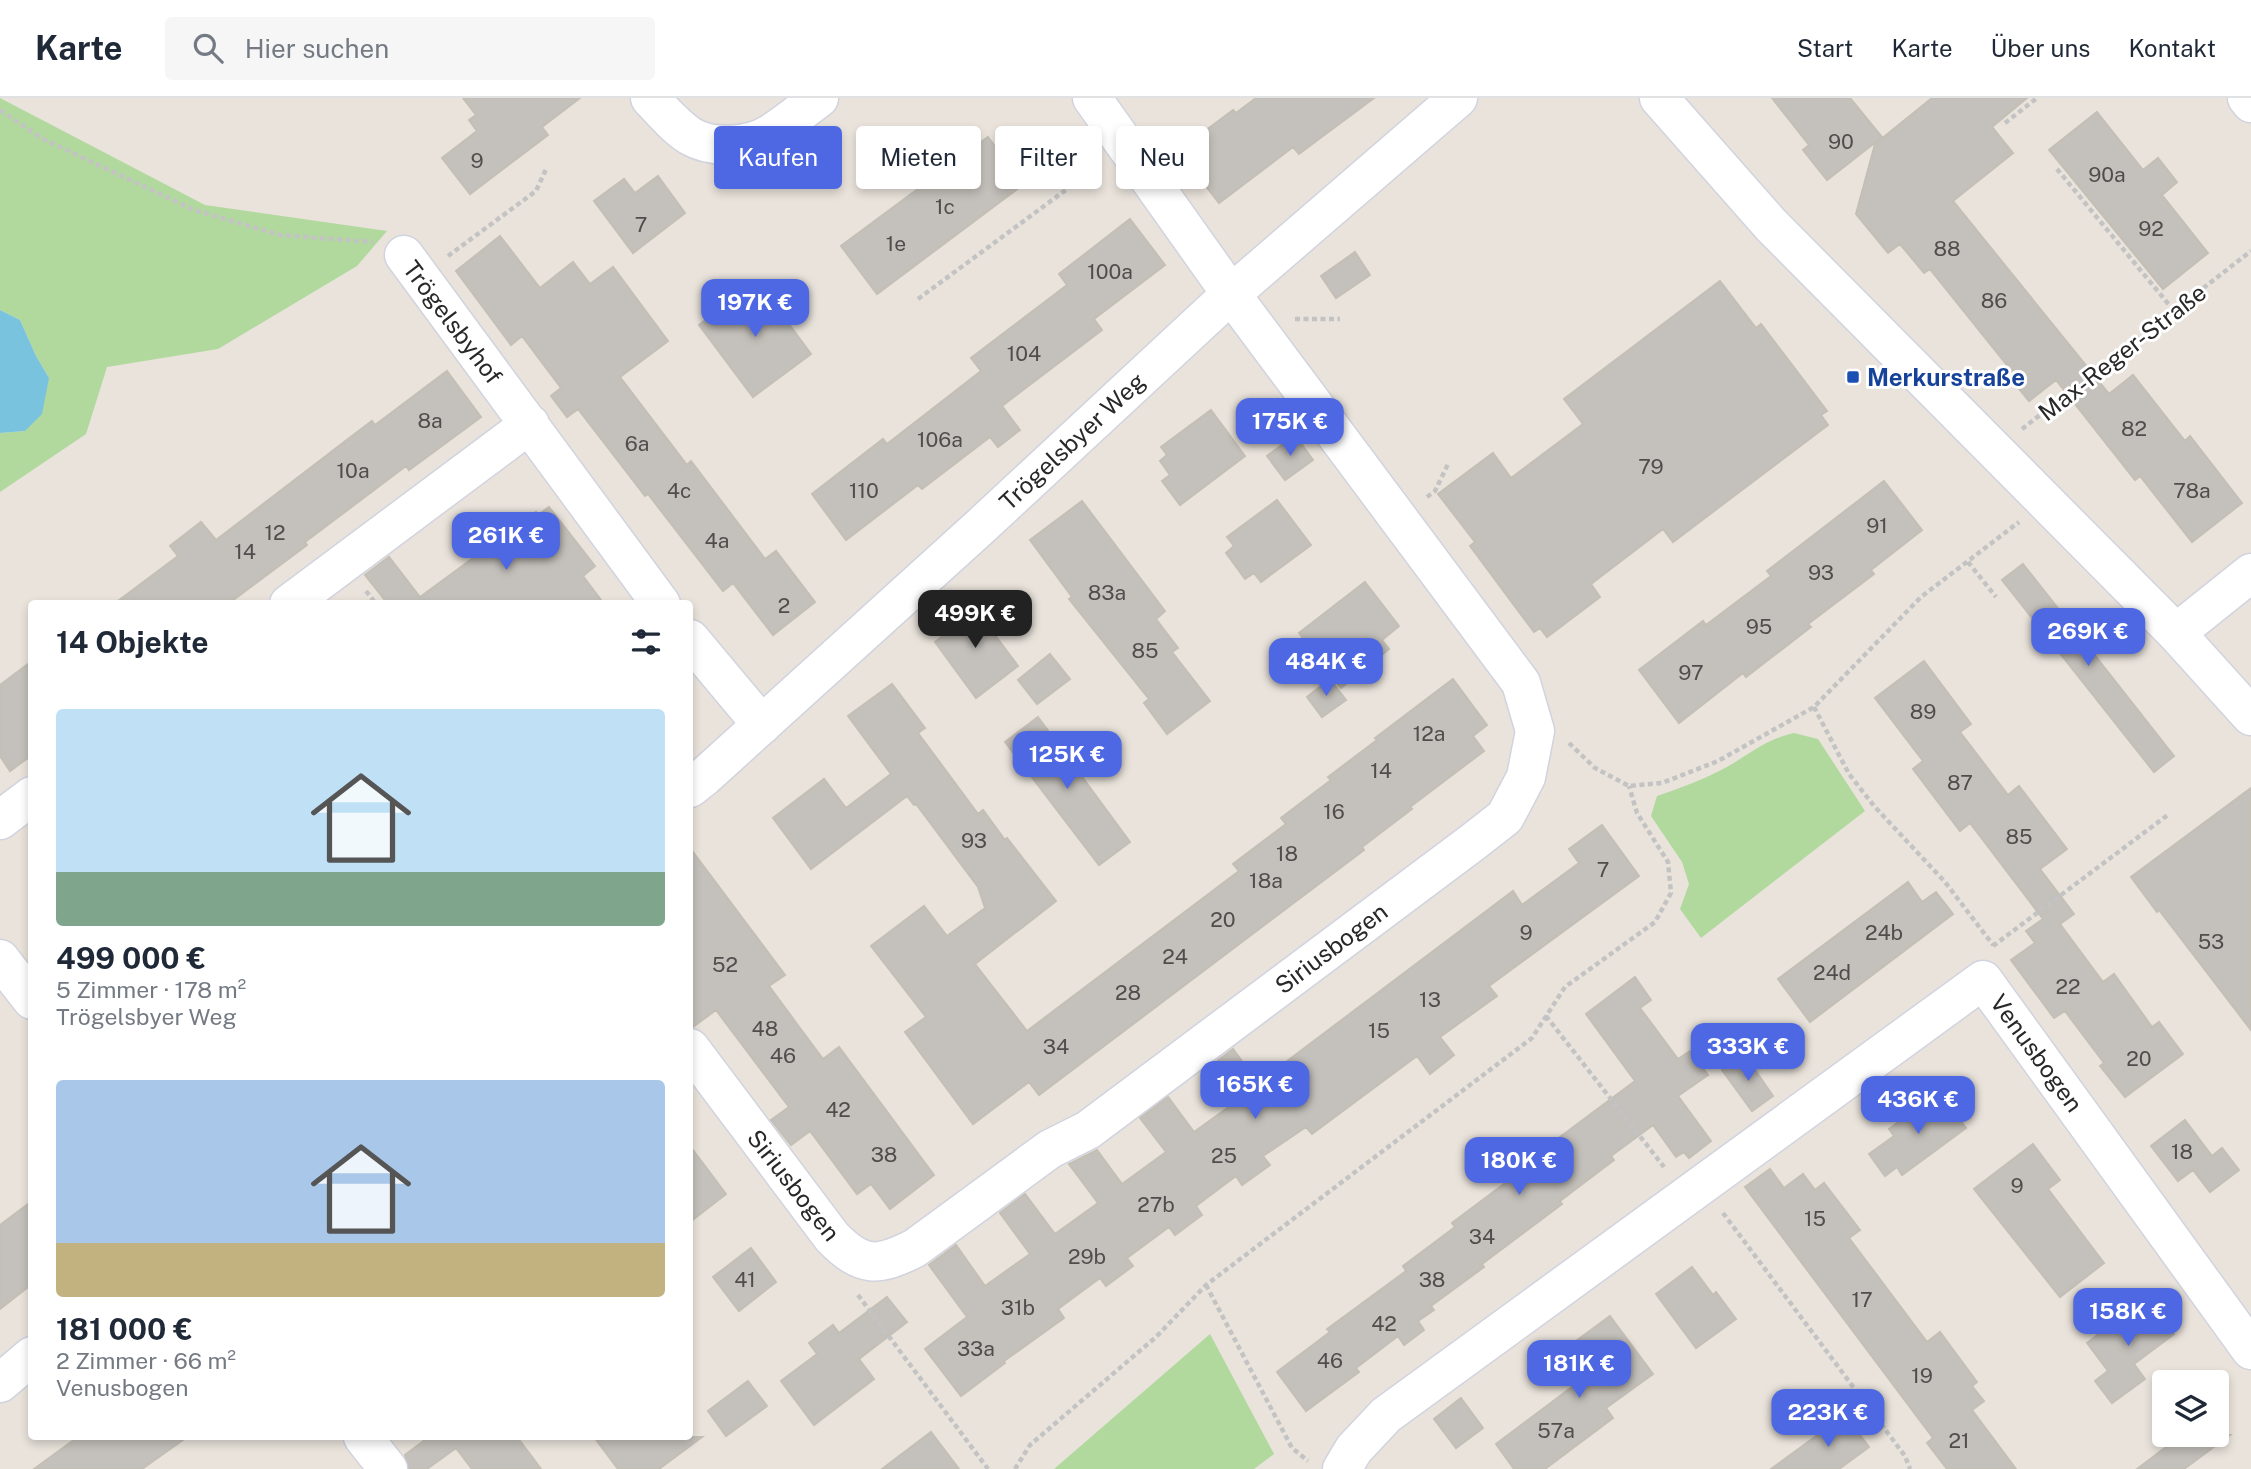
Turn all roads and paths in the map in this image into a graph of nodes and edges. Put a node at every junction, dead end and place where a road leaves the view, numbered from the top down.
1 (650, 98) edge
2 (819, 98) edge
3 (1092, 98) edge
4 (1458, 98) edge
5 (1659, 98) edge
6 (2037, 98) edge
7 (2247, 98) edge
8 (2251, 103) edge
9 (0, 110) edge
10 (2005, 123) dead end
11 (1116, 132) edge
12 (1116, 153) edge
13 (547, 167) dead end
14 (2057, 169) dead end
15 (1157, 189) edge
16 (459, 248) dead end
17 (2251, 251) edge
18 (404, 255) joint
19 (1231, 294) junction
20 (918, 299) dead end
21 (2175, 312) junction
22 (530, 424) junction
23 (1993, 451) junction
24 (2045, 503) junction
25 (1968, 562) junction
26 (2251, 573) edge
27 (1996, 597) dead end
28 (294, 600) edge
29 (658, 600) edge
30 (2176, 633) junction
31 (693, 643) edge
32 (1814, 707) junction
33 (2251, 716) edge
34 (762, 725) junction
35 (1561, 736) dead end
36 (693, 786) edge
37 (1629, 786) junction
38 (28, 799) edge
39 (2169, 814) dead end
40 (0, 820) edge
41 (0, 959) edge
42 (1988, 963) junction
43 (28, 995) edge
44 (1546, 1016) junction
45 (693, 1052) edge
46 (1695, 1192) junction
47 (870, 1262) junction
48 (1206, 1285) junction
49 (2251, 1350) edge
50 (28, 1359) edge
51 (0, 1383) edge
52 (365, 1440) edge
53 (1342, 1468) edge
54 (388, 1469) edge
55 (988, 1469) edge
56 (1015, 1469) edge
57 (1910, 1469) edge

1 - 2 street
3 - 11 street, Siriusbogen
4 - 19 street, Trögelsbyer Weg
5 - 23 street
6 - 10 path
7 - 8 street
9 - 18 path, Trögelsbyhof
12 - 20 path
13 - 16 path
14 - 21 path
15 - 19 street, Siriusbogen
17 - 21 path, Max-Reger-Straße
18 - 22 street, Trögelsbyhof
19 - 34 street, Trögelsbyer Weg
19 - 47 street, Siriusbogen
21 - 23 path, Max-Reger-Straße
22 - 28 street
22 - 29 street, Trögelsbyhof
23 - 24 street
24 - 25 path
24 - 30 street
25 - 27 path
25 - 32 path
26 - 30 street
30 - 33 street
31 - 34 street
32 - 37 path
32 - 42 path
34 - 36 street, Trögelsbyer Weg
35 - 37 path
37 - 44 path
38 - 40 street
39 - 42 path
41 - 43 street
42 - 46 street, Venusbogen
42 - 49 street, Venusbogen
44 - 46 path
44 - 48 path
45 - 47 street, Siriusbogen
46 - 53 street, Venusbogen
46 - 57 path
47 - 55 path
48 - 53 path
48 - 56 path
50 - 51 street
52 - 54 street

